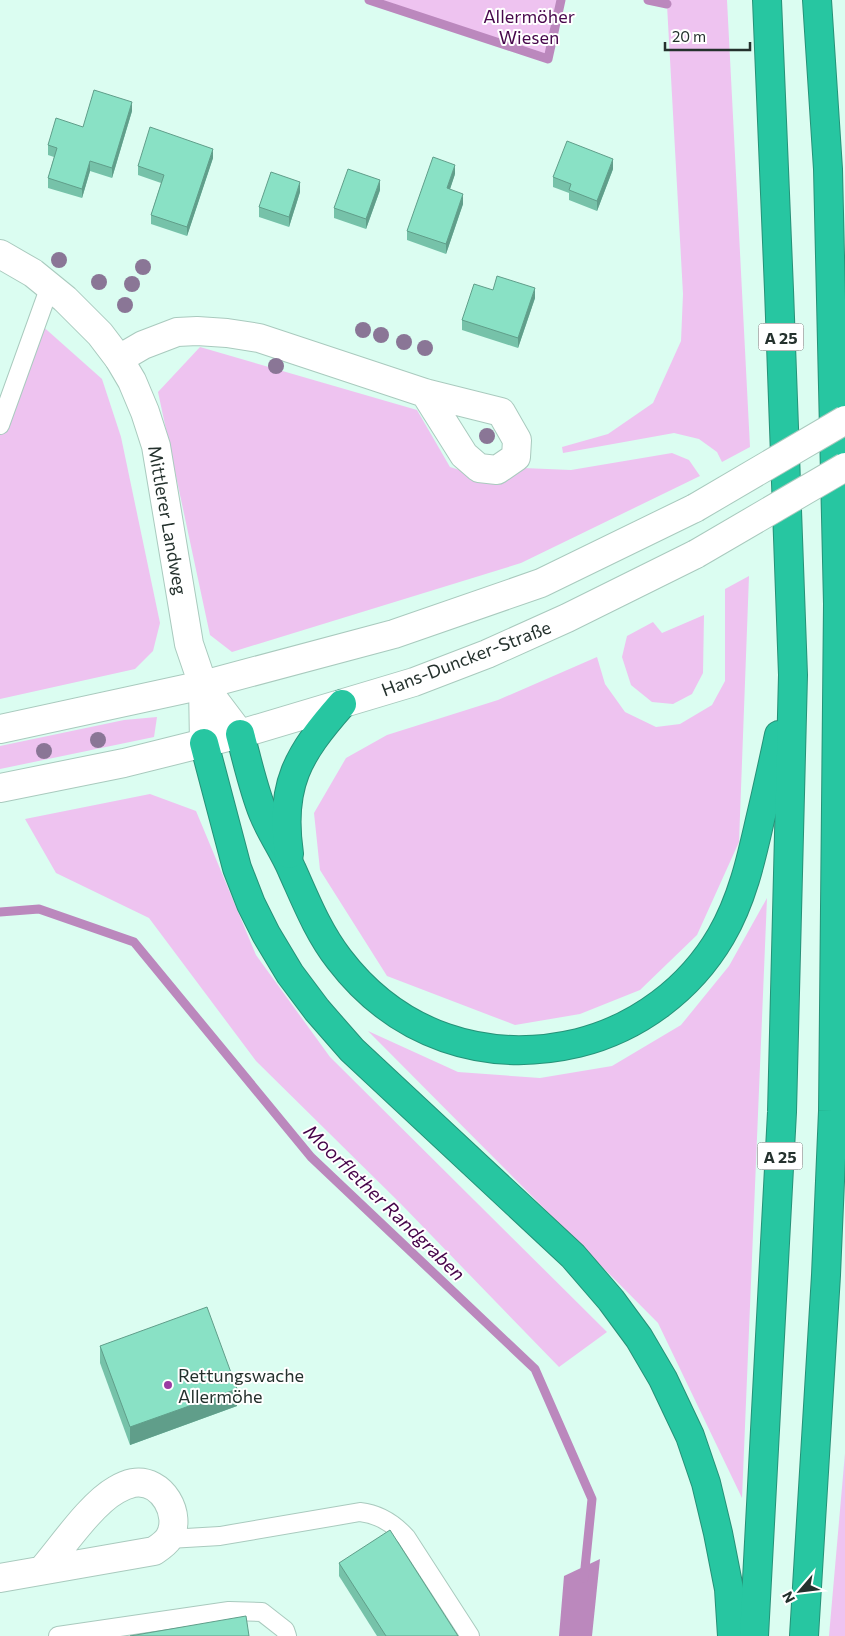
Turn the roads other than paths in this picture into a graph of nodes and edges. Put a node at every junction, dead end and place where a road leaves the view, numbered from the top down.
1 (767, 0) edge
2 (817, 0) edge
3 (845, 130) edge
4 (828, 169) junction
5 (0, 254) edge
6 (50, 286) junction
7 (119, 359) junction
8 (425, 393) dead end
9 (845, 420) edge
10 (0, 425) edge
11 (845, 467) edge
12 (793, 675) junction
13 (204, 685) junction
14 (342, 704) junction
15 (0, 729) edge
16 (240, 734) junction
17 (204, 743) junction
18 (0, 788) edge
19 (291, 868) junction
20 (169, 1538) junction
21 (43, 1569) junction
22 (0, 1578) edge
23 (58, 1636) edge
24 (287, 1636) edge
25 (470, 1636) edge
26 (732, 1636) edge
27 (754, 1636) edge
28 (804, 1636) edge

1 - 12 highway, A 25
2 - 4 highway
3 - 4 highway
4 - 28 highway
5 - 6 street, Mittlerer Landweg
6 - 7 street, Mittlerer Landweg
6 - 10 lane
7 - 8 street
7 - 13 street, Mittlerer Landweg
9 - 13 street, bridge
11 - 14 street, Hans-Duncker-Straße, bridge
12 - 19 highway
12 - 27 highway, A 25
13 - 15 street
13 - 16 street
13 - 17 street
14 - 16 street, Hans-Duncker-Straße
14 - 19 highway
16 - 17 street, Hans-Duncker-Straße
16 - 19 highway
17 - 18 street, Hans-Duncker-Straße
17 - 26 highway
20 - 21 street
20 - 21 street
20 - 25 lane
21 - 22 street
23 - 24 lane

